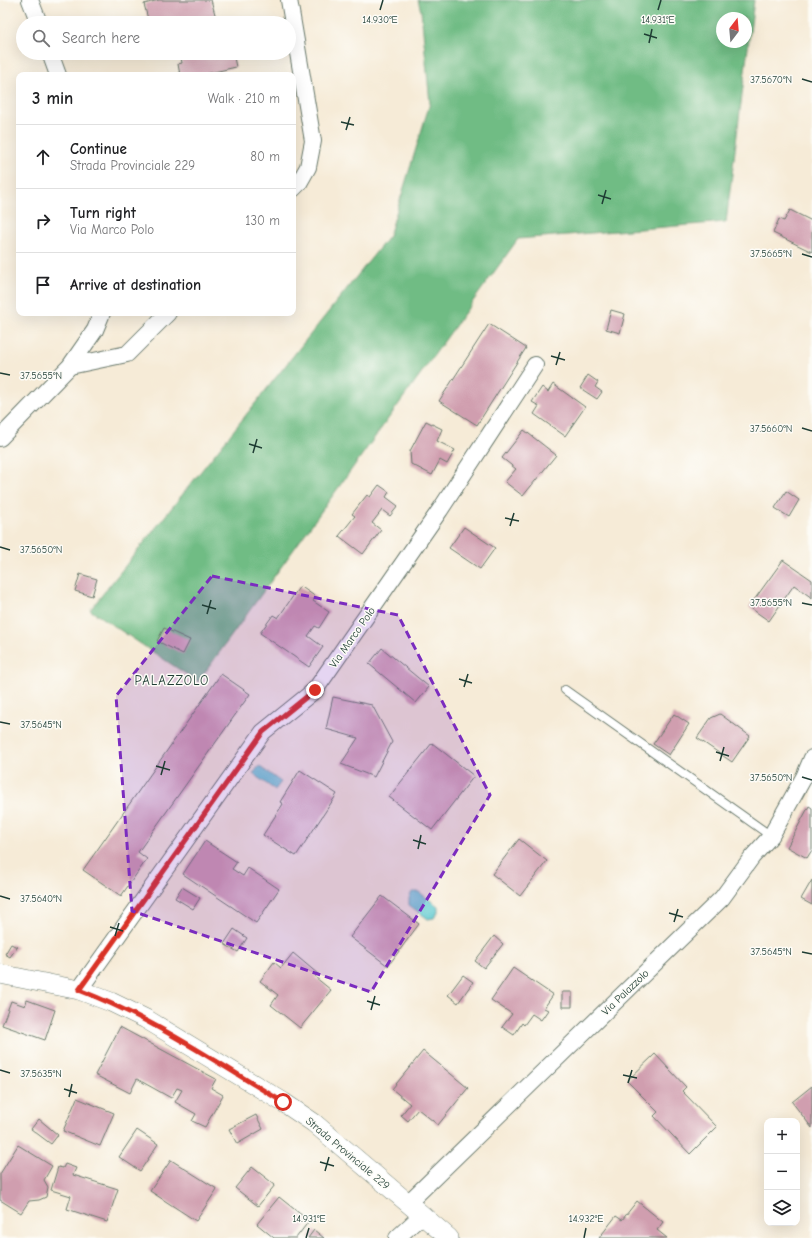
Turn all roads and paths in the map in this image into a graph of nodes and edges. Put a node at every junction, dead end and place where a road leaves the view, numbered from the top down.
1 (30, 0) edge
2 (289, 0) edge
3 (36, 16) edge
4 (292, 16) edge
5 (296, 39) edge
6 (53, 60) edge
7 (57, 72) edge
8 (296, 186) edge
9 (101, 316) edge
10 (165, 316) edge
11 (535, 365) dead end
12 (70, 366) junction
13 (0, 438) edge
14 (565, 690) dead end
15 (812, 758) edge
16 (808, 780) edge
17 (771, 836) junction
18 (0, 974) edge
19 (79, 990) junction
20 (415, 1209) junction
21 (397, 1238) edge
22 (449, 1238) edge

1 - 3 street
2 - 4 street
5 - 8 street
6 - 7 street
9 - 12 street
10 - 12 street
11 - 19 street, Via Marco Polo
12 - 13 street
14 - 17 lane
15 - 16 street, Via Palazzolo
16 - 17 street, Via Palazzolo
17 - 20 street, Via Palazzolo
18 - 19 street, Strada Provinciale 229
19 - 20 street, Strada Provinciale 229
20 - 21 street, Via Palazzolo
20 - 22 street, Strada Provinciale 229

